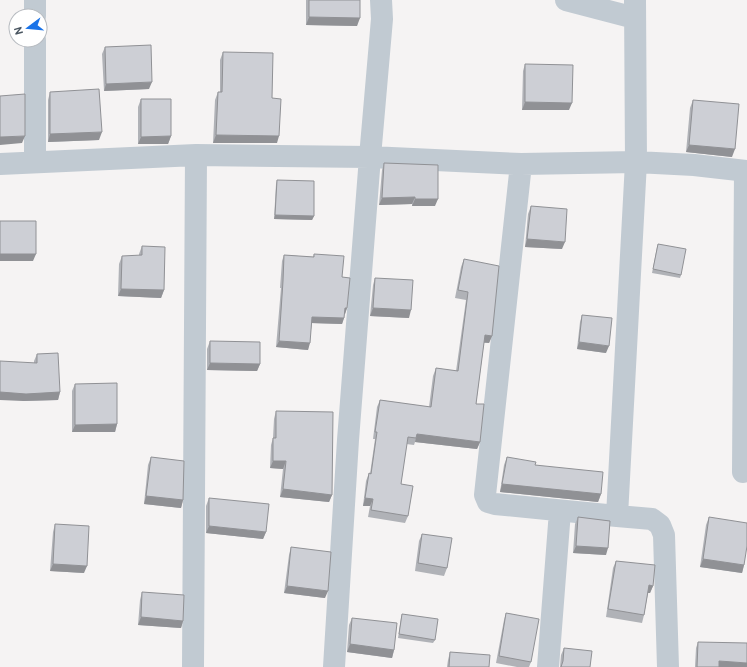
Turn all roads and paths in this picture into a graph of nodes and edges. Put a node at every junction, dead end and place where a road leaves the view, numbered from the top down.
1 (381, 0) edge
2 (566, 0) edge
3 (635, 9) edge
4 (35, 48) edge
5 (196, 155) junction
6 (370, 158) junction
7 (35, 162) junction
8 (636, 162) junction
9 (0, 164) edge
10 (521, 164) junction
11 (746, 171) edge
12 (743, 472) dead end
13 (560, 510) junction
14 (616, 516) junction
15 (193, 667) edge
16 (334, 667) edge
17 (548, 667) edge
18 (668, 667) edge

1 - 6 street
2 - 3 street
3 - 8 street
4 - 7 street
5 - 6 street
5 - 7 street
5 - 15 street
6 - 10 street
6 - 16 street
7 - 9 street
8 - 10 street
8 - 11 street
8 - 14 street
10 - 13 street
11 - 12 street
13 - 14 street
13 - 17 street
14 - 18 street

